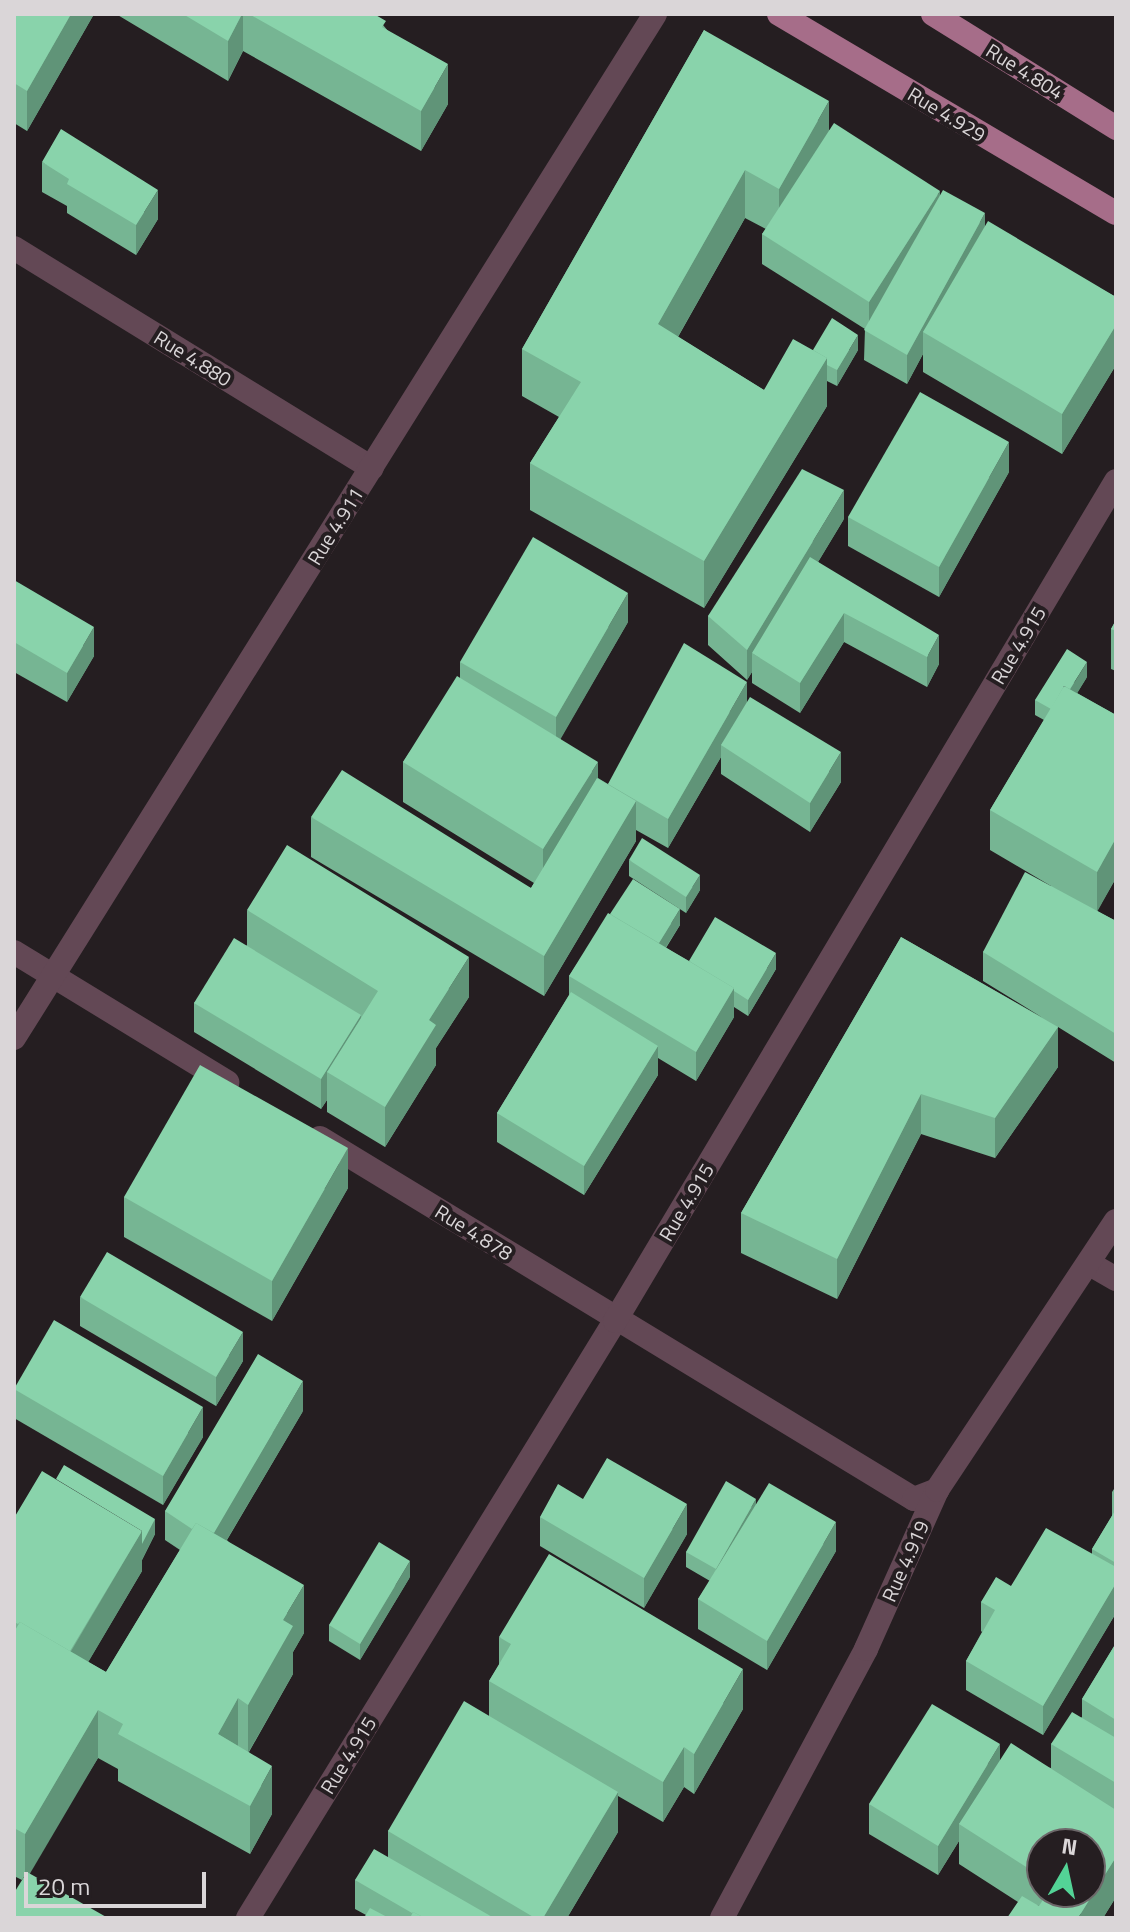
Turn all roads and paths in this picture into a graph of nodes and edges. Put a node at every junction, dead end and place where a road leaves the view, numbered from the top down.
1 (655, 14) edge
2 (779, 14) edge
3 (933, 14) edge
4 (1116, 128) edge
5 (1116, 213) edge
6 (14, 248) edge
7 (372, 468) junction
8 (1116, 481) edge
9 (14, 952) edge
10 (53, 976) junction
11 (14, 1038) edge
12 (242, 1091) edge
13 (296, 1124) edge
14 (1116, 1221) edge
15 (1090, 1264) junction
16 (1116, 1279) edge
17 (615, 1321) junction
18 (937, 1490) junction
19 (248, 1918) edge
20 (722, 1918) edge

1 - 7 street, Rue 4.911
2 - 5 main road, Rue 4.929
3 - 4 main road, Rue 4.804
6 - 7 street, Rue 4.880
7 - 10 street, Rue 4.911
8 - 17 street, Rue 4.915
9 - 10 street
10 - 11 street, Rue 4.911
10 - 12 street
13 - 17 street, Rue 4.878
14 - 15 street, Rue 4.919
15 - 16 street
15 - 18 street, Rue 4.919
17 - 18 street, Rue 4.878
17 - 19 street, Rue 4.915
18 - 20 street, Rue 4.919

